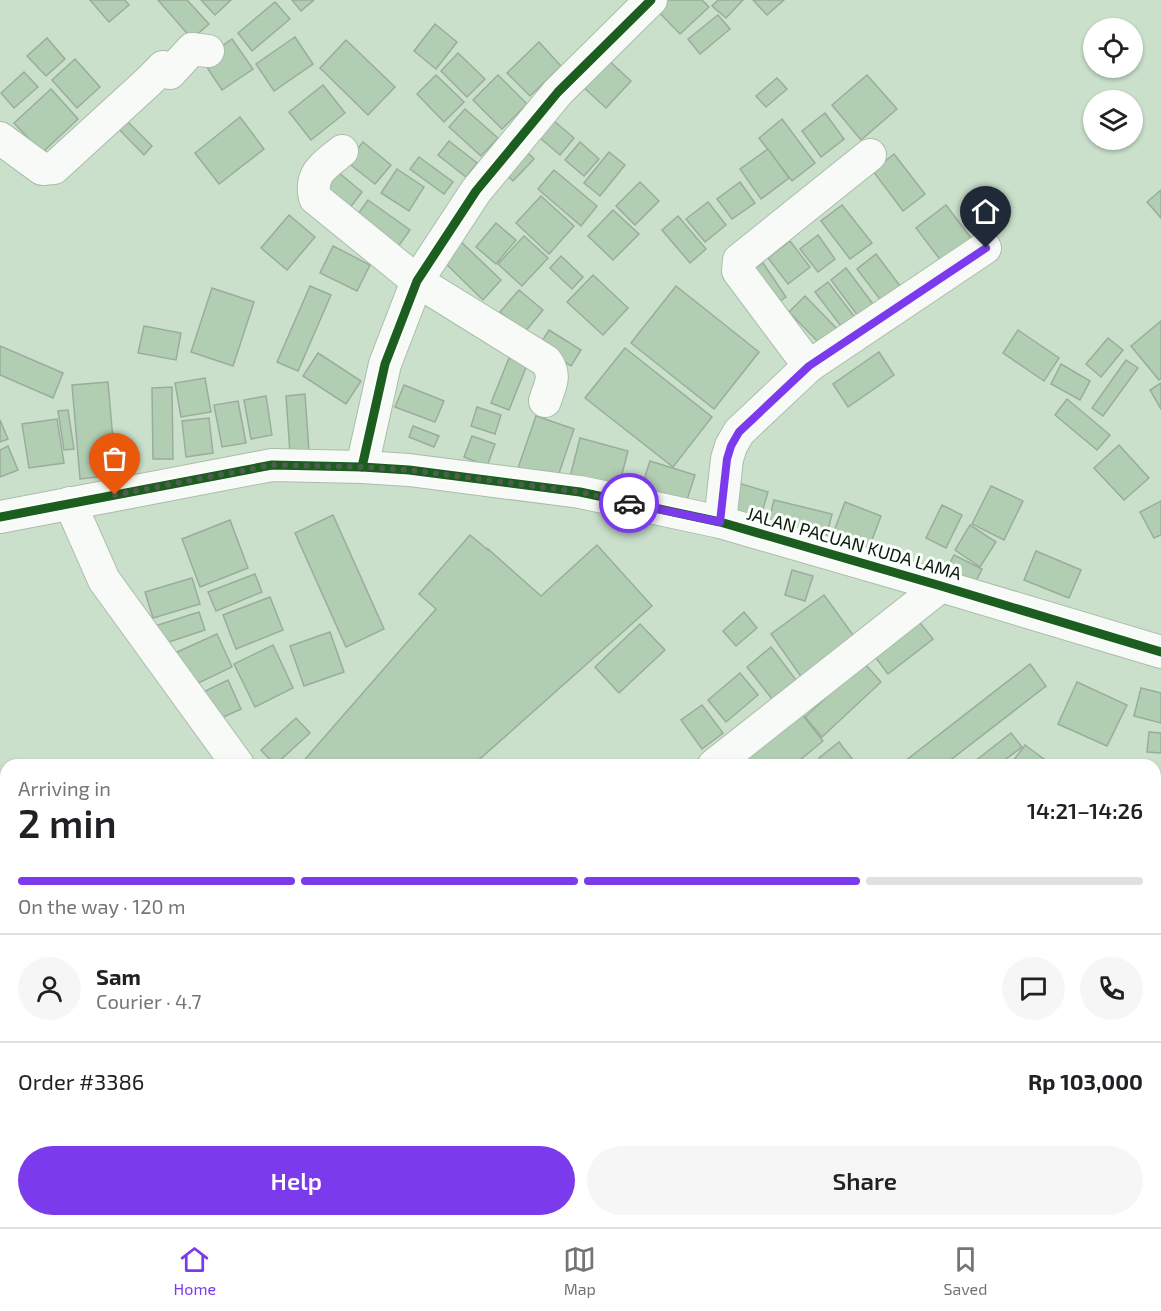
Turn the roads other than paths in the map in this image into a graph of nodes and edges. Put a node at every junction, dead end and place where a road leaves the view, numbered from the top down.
1 (651, 0) edge
2 (208, 51) dead end
3 (0, 138) edge
4 (342, 151) dead end
5 (870, 155) dead end
6 (986, 248) dead end
7 (417, 281) junction
8 (809, 366) junction
9 (544, 400) dead end
10 (362, 467) junction
11 (70, 503) junction
12 (0, 518) edge
13 (720, 522) junction
14 (941, 586) junction
15 (1161, 652) edge
16 (233, 759) edge
17 (722, 759) edge

1 - 7 street
2 - 3 street
4 - 7 street
5 - 8 street
6 - 8 street
7 - 9 street
7 - 10 street
8 - 13 street
10 - 11 street, JALAN PACUAN KUDA LAMA
10 - 13 street, JALAN PACUAN KUDA LAMA
11 - 12 street, JALAN PACUAN KUDA LAMA
11 - 16 street
13 - 14 street, JALAN PACUAN KUDA LAMA
14 - 15 street, JALAN PACUAN KUDA LAMA
14 - 17 street

